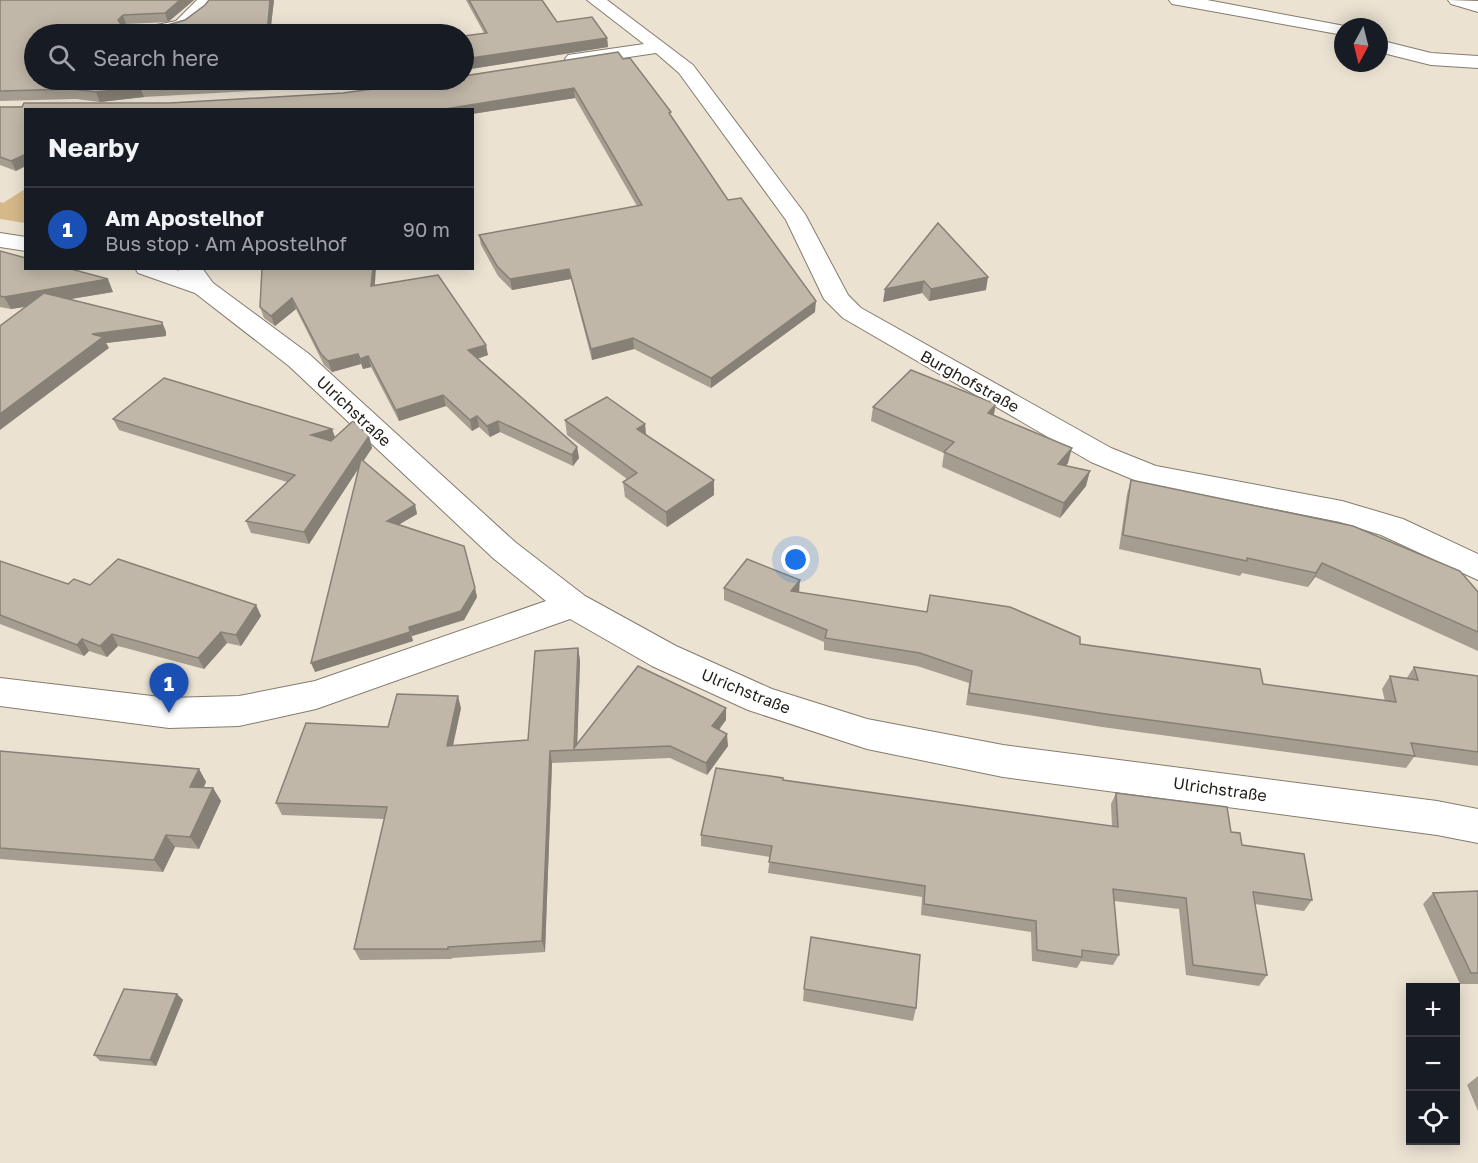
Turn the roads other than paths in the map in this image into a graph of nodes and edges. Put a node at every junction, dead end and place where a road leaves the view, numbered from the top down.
1 (207, 0) edge
2 (596, 0) edge
3 (1178, 0) edge
4 (1457, 0) edge
5 (1478, 7) edge
6 (184, 24) edge
7 (1334, 28) edge
8 (660, 46) junction
9 (1388, 48) edge
10 (1478, 62) edge
11 (556, 63) edge
12 (0, 240) edge
13 (24, 244) edge
14 (157, 270) edge
15 (197, 278) edge
16 (1478, 568) edge
17 (573, 605) junction
18 (0, 692) edge
19 (1478, 826) edge

1 - 6 street
2 - 8 street, Burghofstraße
3 - 7 street
4 - 5 street
8 - 11 street
8 - 16 street, Burghofstraße
9 - 10 street
12 - 13 street
14 - 15 street, Ulrichstraße
15 - 17 street, Ulrichstraße
17 - 18 street
17 - 19 street, Ulrichstraße

